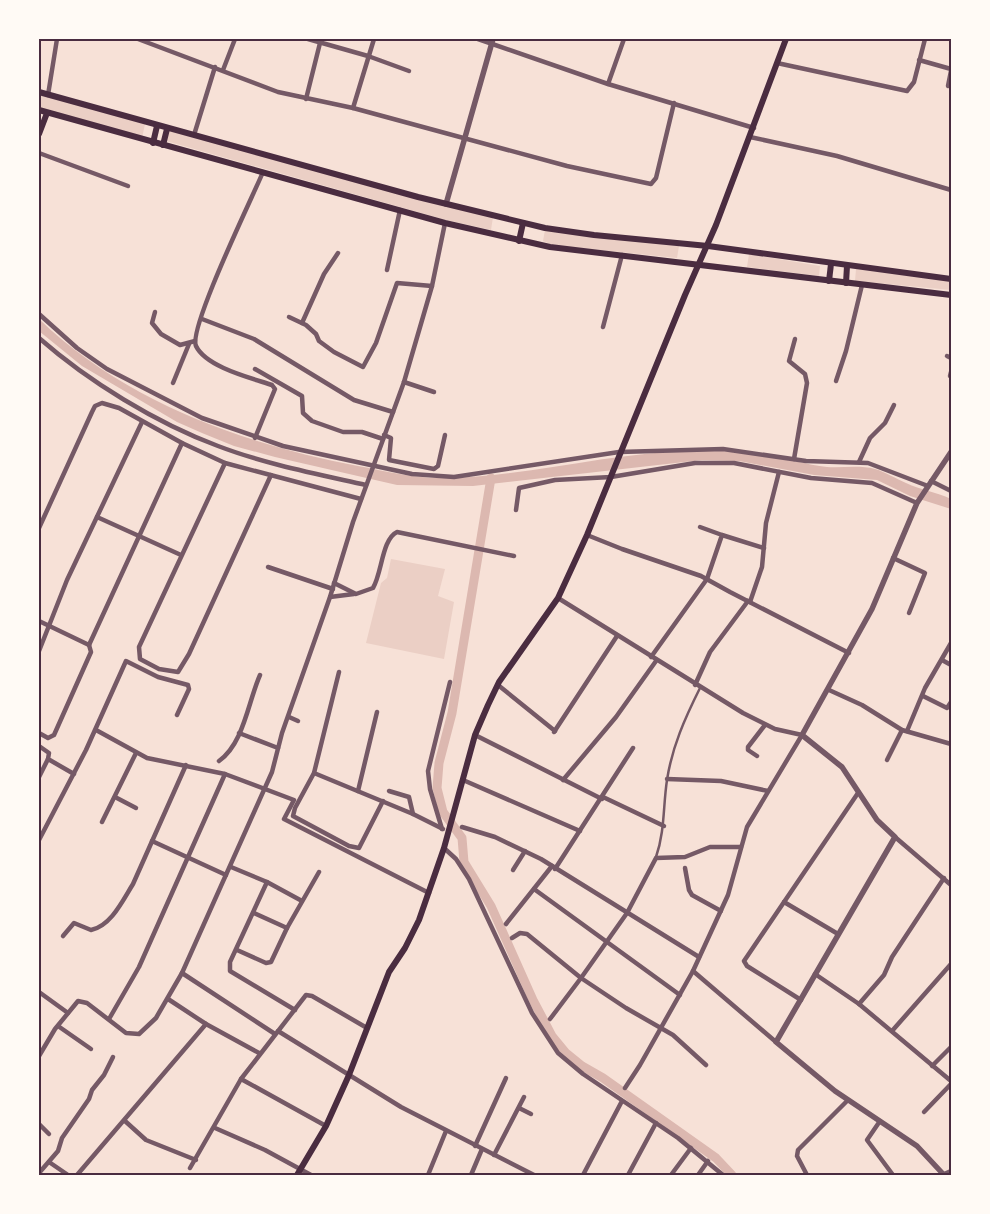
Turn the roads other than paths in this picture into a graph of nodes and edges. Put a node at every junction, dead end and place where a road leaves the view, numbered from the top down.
1 (57, 39) edge
2 (138, 39) edge
3 (235, 39) edge
4 (308, 39) edge
5 (374, 39) edge
6 (478, 39) edge
7 (624, 39) edge
8 (786, 39) edge
9 (925, 39) edge
10 (320, 40) edge
11 (492, 41) edge
12 (368, 56) junction
13 (919, 60) junction
14 (778, 63) junction
15 (215, 67) junction
16 (223, 70) junction
17 (951, 70) edge
18 (409, 72) dead end
19 (608, 84) junction
20 (948, 86) dead end
21 (39, 92) edge
22 (48, 95) junction
23 (306, 99) junction
24 (674, 103) junction
25 (353, 108) junction
26 (39, 110) edge
27 (48, 113) junction
28 (157, 126) junction
29 (754, 128) junction
30 (167, 129) junction
31 (39, 134) edge
32 (194, 135) junction
33 (750, 137) junction
34 (464, 139) junction
35 (154, 143) junction
36 (162, 145) junction
37 (39, 153) edge
38 (264, 172) junction
39 (128, 186) dead end
40 (951, 190) edge
41 (446, 204) junction
42 (400, 210) junction
43 (446, 223) junction
44 (522, 223) junction
45 (519, 241) junction
46 (708, 246) junction
47 (338, 254) dead end
48 (622, 255) junction
49 (698, 264) junction
50 (830, 264) junction
51 (847, 266) junction
52 (387, 270) dead end
53 (951, 279) edge
54 (829, 281) junction
55 (846, 283) junction
56 (862, 284) junction
57 (432, 286) junction
58 (951, 295) edge
59 (155, 312) dead end
60 (39, 314) edge
61 (289, 317) dead end
62 (202, 319) junction
63 (302, 323) junction
64 (603, 327) dead end
65 (39, 338) edge
66 (795, 339) dead end
67 (195, 341) junction
68 (189, 344) junction
69 (255, 369) dead end
70 (836, 381) dead end
71 (404, 382) junction
72 (173, 384) dead end
73 (434, 392) dead end
74 (894, 405) dead end
75 (393, 412) junction
76 (142, 422) junction
77 (445, 435) dead end
78 (384, 437) junction
79 (255, 438) junction
80 (182, 443) junction
81 (951, 452) edge
82 (619, 454) junction
83 (794, 459) junction
84 (859, 462) junction
85 (225, 463) junction
86 (374, 466) junction
87 (779, 472) junction
88 (271, 475) junction
89 (612, 475) junction
90 (366, 484) junction
91 (928, 485) junction
92 (951, 491) edge
93 (361, 499) junction
94 (918, 501) junction
95 (516, 510) dead end
96 (97, 517) junction
97 (700, 527) dead end
98 (39, 528) edge
99 (587, 535) junction
100 (722, 535) junction
101 (140, 537) junction
102 (764, 548) junction
103 (180, 555) junction
104 (514, 556) dead end
105 (894, 558) junction
106 (268, 567) dead end
107 (707, 579) junction
108 (334, 583) junction
109 (333, 588) junction
110 (356, 594) junction
111 (330, 597) junction
112 (558, 598) junction
113 (749, 601) junction
114 (910, 612) dead end
115 (39, 621) edge
116 (49, 625) junction
117 (617, 636) junction
118 (951, 643) edge
119 (90, 645) junction
120 (39, 651) edge
121 (849, 653) junction
122 (651, 657) junction
123 (942, 660) junction
124 (656, 661) junction
125 (951, 665) edge
126 (339, 672) dead end
127 (260, 675) dead end
128 (450, 682) dead end
129 (498, 685) junction
130 (695, 685) junction
131 (700, 688) junction
132 (829, 690) junction
133 (923, 696) junction
134 (951, 702) edge
135 (377, 712) dead end
136 (177, 715) dead end
137 (289, 716) junction
138 (298, 721) dead end
139 (765, 725) junction
140 (96, 730) junction
141 (904, 730) junction
142 (39, 733) edge
143 (239, 733) junction
144 (802, 734) junction
145 (475, 735) junction
146 (951, 744) edge
147 (39, 746) edge
148 (278, 748) junction
149 (633, 748) dead end
150 (136, 754) junction
151 (756, 756) dead end
152 (48, 759) junction
153 (887, 760) dead end
154 (219, 761) dead end
155 (186, 765) junction
156 (314, 773) junction
157 (74, 774) junction
158 (225, 774) junction
159 (39, 777) edge
160 (667, 778) junction
161 (462, 780) junction
162 (563, 780) junction
163 (266, 789) junction
164 (358, 791) junction
165 (389, 791) dead end
166 (768, 791) junction
167 (858, 793) junction
168 (115, 797) junction
169 (603, 798) junction
170 (383, 801) junction
171 (136, 808) dead end
172 (413, 814) junction
173 (102, 822) dead end
174 (664, 826) junction
175 (462, 827) dead end
176 (446, 829) junction
177 (580, 831) junction
178 (895, 837) junction
179 (39, 840) edge
180 (152, 841) junction
181 (741, 847) junction
182 (444, 848) junction
183 (525, 851) junction
184 (188, 858) junction
185 (656, 858) junction
186 (231, 867) junction
187 (554, 867) junction
188 (685, 868) dead end
189 (513, 870) dead end
190 (319, 872) dead end
191 (226, 874) junction
192 (944, 878) junction
193 (267, 882) junction
194 (951, 885) edge
195 (534, 889) junction
196 (429, 894) junction
197 (302, 901) junction
198 (784, 902) junction
199 (721, 911) junction
200 (254, 913) junction
201 (627, 913) junction
202 (506, 924) dead end
203 (287, 928) junction
204 (838, 934) junction
205 (64, 936) dead end
206 (512, 938) dead end
207 (605, 943) junction
208 (237, 950) junction
209 (699, 957) junction
210 (951, 964) edge
211 (693, 970) junction
212 (182, 973) junction
213 (815, 974) junction
214 (583, 979) junction
215 (39, 992) edge
216 (680, 995) junction
217 (168, 999) junction
218 (801, 1000) junction
219 (859, 1004) junction
220 (295, 1010) junction
221 (68, 1013) junction
222 (109, 1019) junction
223 (550, 1019) dead end
224 (206, 1024) junction
225 (58, 1026) junction
226 (662, 1027) junction
227 (367, 1028) junction
228 (892, 1031) junction
229 (276, 1033) junction
230 (776, 1042) junction
231 (951, 1046) edge
232 (41, 1047) edge
233 (91, 1049) dead end
234 (260, 1053) junction
235 (39, 1056) edge
236 (113, 1057) dead end
237 (706, 1065) dead end
238 (932, 1066) junction
239 (349, 1075) junction
240 (506, 1078) dead end
241 (241, 1079) junction
242 (951, 1082) edge
243 (624, 1088) dead end
244 (524, 1097) dead end
245 (848, 1100) junction
246 (622, 1101) junction
247 (519, 1108) junction
248 (924, 1112) dead end
249 (531, 1114) dead end
250 (125, 1121) junction
251 (880, 1121) junction
252 (656, 1123) junction
253 (39, 1124) edge
254 (326, 1126) junction
255 (215, 1128) junction
256 (446, 1130) junction
257 (49, 1134) dead end
258 (475, 1146) junction
259 (691, 1148) junction
260 (482, 1149) junction
261 (494, 1156) junction
262 (196, 1160) junction
263 (49, 1162) junction
264 (708, 1162) junction
265 (190, 1168) dead end
266 (951, 1171) edge
267 (39, 1173) edge
268 (298, 1173) edge
269 (523, 1173) edge
270 (68, 1175) edge
271 (77, 1175) edge
272 (311, 1175) edge
273 (428, 1175) edge
274 (471, 1175) edge
275 (534, 1175) edge
276 (583, 1175) edge
277 (628, 1175) edge
278 (671, 1175) edge
279 (698, 1175) edge
280 (722, 1175) edge
281 (807, 1175) edge
282 (893, 1175) edge
283 (943, 1175) edge

1 - 22 street
2 - 15 street
3 - 16 street
4 - 10 street
5 - 12 street
6 - 11 street
7 - 19 street
8 - 14 main road
9 - 13 street
10 - 12 street
10 - 23 street
11 - 19 street
11 - 34 street
12 - 18 street
12 - 25 street
13 - 14 street
13 - 17 street
14 - 29 main road
15 - 16 street
15 - 32 street
16 - 23 street
17 - 20 street
19 - 24 street
21 - 22 main road
22 - 28 main road
23 - 25 street
24 - 29 street
24 - 34 street
25 - 34 street
26 - 27 main road
27 - 31 main road
27 - 35 main road
28 - 30 main road
28 - 35 main road
29 - 33 main road
30 - 32 main road
30 - 36 main road
32 - 41 main road
33 - 40 street
33 - 46 main road
34 - 41 street
35 - 36 main road
36 - 38 main road
37 - 39 street
38 - 42 main road
38 - 62 street
41 - 44 main road
42 - 43 main road
42 - 52 street
43 - 45 main road
43 - 57 street
44 - 45 main road
44 - 46 main road
45 - 48 main road
46 - 49 main road
46 - 50 main road
47 - 63 street
48 - 49 main road
48 - 64 street
49 - 54 main road
49 - 82 main road
50 - 51 main road
50 - 54 main road
51 - 53 main road
51 - 55 main road
54 - 55 main road
55 - 56 main road
56 - 58 main road
56 - 70 street
57 - 63 street
57 - 71 street
59 - 68 street
60 - 79 street
61 - 63 street
62 - 67 street
62 - 75 street
65 - 90 street
66 - 83 street
67 - 68 street
67 - 79 street
68 - 72 street
69 - 78 street
71 - 73 street
71 - 75 street
74 - 84 street
75 - 78 street
76 - 80 street
76 - 96 street
76 - 98 street
77 - 78 street
78 - 86 street
79 - 86 street
80 - 85 street
80 - 101 street
81 - 91 street
82 - 83 street
82 - 86 street
82 - 89 main road
83 - 84 street
84 - 91 street
85 - 88 street
85 - 103 street
86 - 90 street
87 - 89 street
87 - 94 street
87 - 102 street
88 - 93 street
88 - 103 street
89 - 95 street
89 - 99 main road
90 - 93 street
91 - 92 street
91 - 94 street
93 - 108 street
94 - 105 street
96 - 101 street
96 - 116 street
97 - 100 street
99 - 107 street
99 - 112 main road
100 - 102 street
100 - 107 street
101 - 103 street
101 - 119 street
102 - 113 street
104 - 110 street
105 - 114 street
105 - 121 street
106 - 109 street
107 - 113 street
107 - 122 street
108 - 109 street
108 - 110 street
109 - 111 street
110 - 111 street
111 - 137 street
112 - 117 street
112 - 129 main road
113 - 121 street
113 - 130 street
115 - 116 street
116 - 119 street
116 - 120 street
117 - 122 street
117 - 129 street
118 - 123 street
119 - 142 street
121 - 132 street
122 - 124 street
123 - 125 street
123 - 133 street
124 - 130 street
124 - 162 street
126 - 156 street
127 - 143 street
128 - 176 street
129 - 145 main road
130 - 131 street
131 - 139 street
131 - 160 lane
132 - 141 street
132 - 144 street
133 - 134 street
133 - 141 street
135 - 164 street
136 - 140 street
137 - 138 street
137 - 148 street
139 - 144 street
139 - 151 street
140 - 150 street
140 - 157 street
141 - 146 street
141 - 153 street
143 - 148 street
143 - 154 street
144 - 166 street
144 - 167 street
145 - 161 main road
145 - 162 street
147 - 152 street
148 - 163 street
149 - 169 street
150 - 155 street
150 - 168 street
152 - 157 street
152 - 159 street
155 - 158 street
155 - 180 street
156 - 164 street
156 - 170 street
157 - 179 street
158 - 163 street
158 - 184 street
160 - 166 street
160 - 174 lane
161 - 176 main road
161 - 177 street
162 - 169 street
163 - 186 street
163 - 196 street
164 - 170 street
165 - 172 street
166 - 181 street
167 - 178 street
167 - 198 street
168 - 171 street
168 - 173 street
169 - 174 street
169 - 177 street
170 - 172 street
172 - 176 street
174 - 185 lane
175 - 183 street
176 - 182 main road
177 - 187 street
178 - 192 street
178 - 204 street
180 - 184 street
180 - 205 street
181 - 185 street
181 - 199 street
182 - 196 main road
182 - 246 street
183 - 187 street
183 - 189 street
184 - 191 street
184 - 222 street
185 - 201 street
186 - 191 street
186 - 193 street
187 - 195 street
187 - 201 street
188 - 199 street
190 - 197 street
191 - 212 street
192 - 194 street
192 - 219 street
193 - 197 street
193 - 200 street
195 - 202 street
195 - 207 street
196 - 227 main road
197 - 203 street
198 - 204 street
198 - 218 street
199 - 209 street
200 - 203 street
200 - 208 street
201 - 207 street
201 - 209 street
203 - 208 street
204 - 213 street
206 - 214 street
207 - 214 street
207 - 216 street
208 - 220 street
209 - 211 street
210 - 228 street
211 - 216 street
211 - 230 street
212 - 217 street
212 - 229 street
213 - 218 street
213 - 219 street
214 - 223 street
214 - 226 street
215 - 221 street
216 - 226 street
217 - 222 street
217 - 224 street
218 - 230 street
219 - 228 street
220 - 227 street
220 - 229 street
221 - 222 street
221 - 225 street
224 - 234 street
224 - 250 street
225 - 232 street
225 - 233 street
226 - 237 street
226 - 243 street
227 - 239 main road
228 - 238 street
229 - 234 street
229 - 239 street
230 - 245 street
231 - 238 street
232 - 235 street
234 - 241 street
236 - 263 street
238 - 242 street
239 - 254 main road
239 - 256 street
240 - 258 street
241 - 254 street
241 - 255 street
242 - 248 street
244 - 247 street
245 - 251 street
245 - 281 street
246 - 252 street
246 - 276 street
247 - 249 street
247 - 261 street
250 - 262 street
250 - 271 street
251 - 282 street
251 - 283 street
252 - 259 street
252 - 277 street
253 - 257 street
254 - 268 main road
255 - 262 street
255 - 268 street
256 - 258 street
256 - 273 street
258 - 260 street
259 - 264 street
259 - 278 street
260 - 261 street
260 - 274 street
261 - 269 street
262 - 265 street
263 - 267 street
263 - 270 street
264 - 279 street
264 - 280 street
266 - 283 street
268 - 272 street
269 - 275 street

